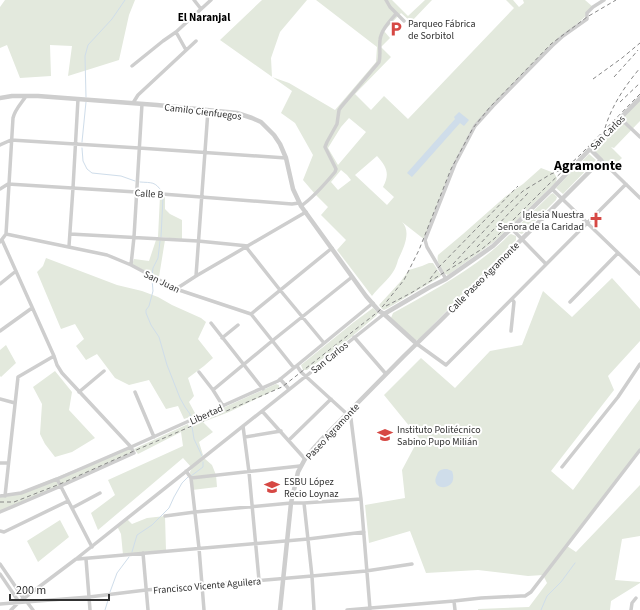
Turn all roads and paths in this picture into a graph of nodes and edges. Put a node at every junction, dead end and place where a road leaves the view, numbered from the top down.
1 (194, 0) edge
2 (211, 0) edge
3 (386, 0) edge
4 (604, 0) edge
5 (201, 9) junction
6 (396, 14) junction
7 (404, 21) dead end
8 (176, 32) junction
9 (196, 41) dead end
10 (186, 50) junction
11 (132, 66) dead end
12 (26, 96) junction
13 (0, 98) edge
14 (640, 98) edge
15 (78, 99) junction
16 (133, 103) junction
17 (142, 104) junction
18 (208, 110) junction
19 (620, 118) junction
20 (640, 137) edge
21 (11, 140) junction
22 (76, 144) junction
23 (0, 145) edge
24 (139, 148) junction
25 (590, 149) junction
26 (204, 153) junction
27 (286, 158) junction
28 (601, 160) junction
29 (8, 184) junction
30 (626, 184) junction
31 (73, 188) junction
32 (0, 189) edge
33 (552, 189) junction
34 (136, 192) junction
35 (639, 196) edge
36 (201, 197) junction
37 (563, 198) junction
38 (300, 204) junction
39 (306, 212) junction
40 (587, 223) junction
41 (512, 228) junction
42 (6, 234) junction
43 (70, 234) junction
44 (134, 238) junction
45 (522, 238) junction
46 (1, 239) edge
47 (198, 241) junction
48 (69, 246) junction
49 (247, 246) junction
50 (332, 248) junction
51 (618, 253) junction
52 (546, 264) junction
53 (131, 265) junction
54 (16, 271) junction
55 (640, 274) edge
56 (196, 276) junction
57 (352, 276) junction
58 (446, 279) junction
59 (0, 284) edge
60 (176, 289) junction
61 (280, 290) junction
62 (512, 298) junction
63 (570, 302) dead end
64 (373, 303) junction
65 (32, 308) junction
66 (251, 314) junction
67 (384, 314) junction
68 (302, 317) junction
69 (211, 323) dead end
70 (238, 325) dead end
71 (0, 331) edge
72 (511, 331) dead end
73 (354, 337) junction
74 (222, 338) junction
75 (272, 341) junction
76 (324, 343) junction
77 (417, 344) junction
78 (54, 356) junction
79 (640, 364) edge
80 (243, 365) junction
81 (295, 367) junction
82 (104, 371) dead end
83 (199, 372) dead end
84 (386, 374) junction
85 (306, 376) junction
86 (280, 379) junction
87 (262, 389) junction
88 (289, 389) junction
89 (213, 390) junction
90 (79, 392) junction
91 (135, 392) dead end
92 (0, 399) edge
93 (331, 399) junction
94 (15, 402) junction
95 (223, 406) junction
96 (262, 411) junction
97 (349, 412) junction
98 (244, 426) junction
99 (281, 431) junction
100 (154, 437) junction
101 (245, 437) junction
102 (289, 440) junction
103 (132, 447) junction
104 (640, 450) edge
105 (305, 459) junction
106 (0, 463) edge
107 (8, 463) junction
108 (300, 466) junction
109 (562, 467) dead end
110 (186, 471) junction
111 (249, 472) junction
112 (190, 478) junction
113 (57, 479) junction
114 (61, 486) junction
115 (100, 493) dead end
116 (0, 496) edge
117 (5, 496) junction
118 (361, 499) junction
119 (68, 501) junction
120 (291, 503) junction
121 (304, 503) junction
122 (252, 506) junction
123 (72, 508) junction
124 (0, 512) edge
125 (194, 512) junction
126 (166, 516) dead end
127 (0, 531) edge
128 (364, 532) junction
129 (308, 539) junction
130 (287, 541) junction
131 (255, 543) junction
132 (92, 547) junction
133 (199, 548) junction
134 (143, 553) junction
135 (76, 559) junction
136 (86, 559) junction
137 (0, 564) edge
138 (412, 564) dead end
139 (366, 571) junction
140 (0, 574) edge
141 (312, 576) junction
142 (283, 578) junction
143 (259, 580) junction
144 (202, 586) junction
145 (146, 590) junction
146 (89, 597) junction
147 (636, 598) dead end
148 (25, 600) junction
149 (454, 601) junction
150 (19, 602) junction
151 (0, 604) edge
152 (370, 609) edge
153 (11, 610) edge
154 (33, 610) edge
155 (90, 610) edge
156 (148, 610) edge
157 (204, 610) edge
158 (280, 610) edge
159 (314, 610) edge
160 (347, 610) edge
161 (455, 610) edge
162 (631, 610) edge

1 - 5 street
2 - 5 street
3 - 6 street
4 - 58 street
5 - 8 street
6 - 7 street
6 - 38 street
8 - 10 street
8 - 11 street
9 - 10 street
10 - 16 street
12 - 13 street, Camilo Cienfuegos
12 - 15 street, Camilo Cienfuegos
12 - 21 street
14 - 19 street, San Carlos
15 - 16 street, Camilo Cienfuegos
15 - 22 street
16 - 17 street, Camilo Cienfuegos
17 - 18 street, Camilo Cienfuegos
17 - 24 street
18 - 26 street
18 - 27 street, Camilo Cienfuegos
19 - 20 street
19 - 25 street, San Carlos
21 - 22 street
21 - 23 street
21 - 29 street
22 - 24 street
22 - 31 street
24 - 26 street
24 - 34 street
25 - 28 street
25 - 33 street, San Carlos
26 - 27 street
26 - 36 street
27 - 38 street, Camilo Cienfuegos
28 - 30 street
28 - 37 street, Calle Paseo Agramonte
29 - 31 street, Calle B
29 - 32 street
29 - 42 street
30 - 35 street
30 - 40 street
31 - 34 street, Calle B
31 - 43 street
33 - 37 street
33 - 41 street, San Carlos
34 - 36 street, Calle B
34 - 44 street
36 - 38 street, Calle B
36 - 47 street
37 - 40 street
37 - 45 street, Calle Paseo Agramonte
38 - 39 street, Camilo Cienfuegos
39 - 49 street
39 - 50 street, Camilo Cienfuegos
40 - 51 street
40 - 52 street
41 - 45 street
41 - 58 street, San Carlos
42 - 46 street
42 - 48 street, San Juan
43 - 44 street
43 - 48 street
44 - 47 street
44 - 53 street
45 - 52 street
45 - 77 street, Calle Paseo Agramonte
46 - 54 street
47 - 49 street
47 - 56 street
48 - 53 street, San Juan
49 - 56 street
49 - 61 street
50 - 57 street, Camilo Cienfuegos
50 - 61 street
51 - 55 street
51 - 63 street
52 - 62 street
53 - 60 street, San Juan
54 - 59 street
54 - 65 street
56 - 60 street
57 - 64 street, Camilo Cienfuegos
57 - 68 street
58 - 67 street, San Carlos
60 - 66 street, San Juan
61 - 66 street
61 - 68 street
62 - 72 street
62 - 77 street, Camilo Cienfuegos
64 - 67 street, Camilo Cienfuegos
64 - 76 street, Libertad
65 - 71 street
65 - 78 street
66 - 75 street
67 - 73 street, San Carlos
67 - 77 street, Camilo Cienfuegos
68 - 75 street
68 - 76 street
69 - 74 street
70 - 74 street
73 - 84 street
73 - 85 street, San Carlos
74 - 80 street
75 - 80 street
75 - 81 street
76 - 81 street, Libertad
77 - 84 street, Paseo Agramonte
78 - 90 street
78 - 94 street
79 - 109 street
80 - 87 street
80 - 89 street
81 - 85 street
81 - 86 street, Libertad
82 - 90 street
83 - 89 street
84 - 97 street, Paseo Agramonte
85 - 88 street, San Carlos
85 - 93 street
86 - 87 street, Libertad
86 - 88 street
87 - 95 street, Libertad
88 - 96 street, San Carlos
89 - 95 street
90 - 103 street
91 - 100 street
92 - 94 street
93 - 97 street
93 - 102 street
94 - 107 street
95 - 100 street, Libertad
96 - 98 street, San Carlos
96 - 99 street
97 - 105 street, Paseo Agramonte
97 - 118 street
98 - 101 street
98 - 110 street, San Carlos
99 - 101 street
99 - 102 street
100 - 103 street, Libertad
101 - 111 street
102 - 105 street
103 - 113 street, Libertad
103 - 114 street
104 - 149 street
105 - 108 street, Paseo Agramonte
106 - 107 street
107 - 117 street
108 - 111 street
108 - 120 street, Paseo Agramonte
110 - 112 street
110 - 132 street, San Carlos
111 - 112 street
111 - 122 street
112 - 125 street
113 - 114 street
113 - 117 street, Libertad
114 - 119 street
114 - 124 street
115 - 123 street
116 - 117 street, Libertad
118 - 121 street
118 - 128 street
119 - 123 street
119 - 127 street
120 - 121 street
120 - 122 street
120 - 130 street, Paseo Agramonte
121 - 129 street
122 - 125 street
122 - 131 street
123 - 132 street
125 - 126 street
125 - 133 street
128 - 129 street
128 - 139 street
129 - 130 street
129 - 141 street
130 - 131 street
130 - 142 street, Paseo Agramonte
131 - 133 street
131 - 143 street
132 - 135 street, San Carlos
133 - 134 street
133 - 144 street
134 - 136 street
134 - 145 street
135 - 136 street
135 - 148 street, San Carlos
136 - 146 street
137 - 148 street
138 - 139 street, Francisco Vicente Aguilera
139 - 141 street, Francisco Vicente Aguilera
139 - 152 street
140 - 150 street
141 - 142 street, Francisco Vicente Aguilera
141 - 159 street
142 - 143 street, Francisco Vicente Aguilera
142 - 158 street, Paseo Agramonte
143 - 144 street, Francisco Vicente Aguilera
144 - 145 street, Francisco Vicente Aguilera
144 - 157 street
145 - 146 street, Francisco Vicente Aguilera
145 - 156 street
146 - 148 street, Francisco Vicente Aguilera
146 - 155 street
147 - 162 street
148 - 150 street, San Carlos
148 - 154 street
149 - 152 street
149 - 161 street
150 - 151 street
150 - 153 street, San Carlos
152 - 160 street

